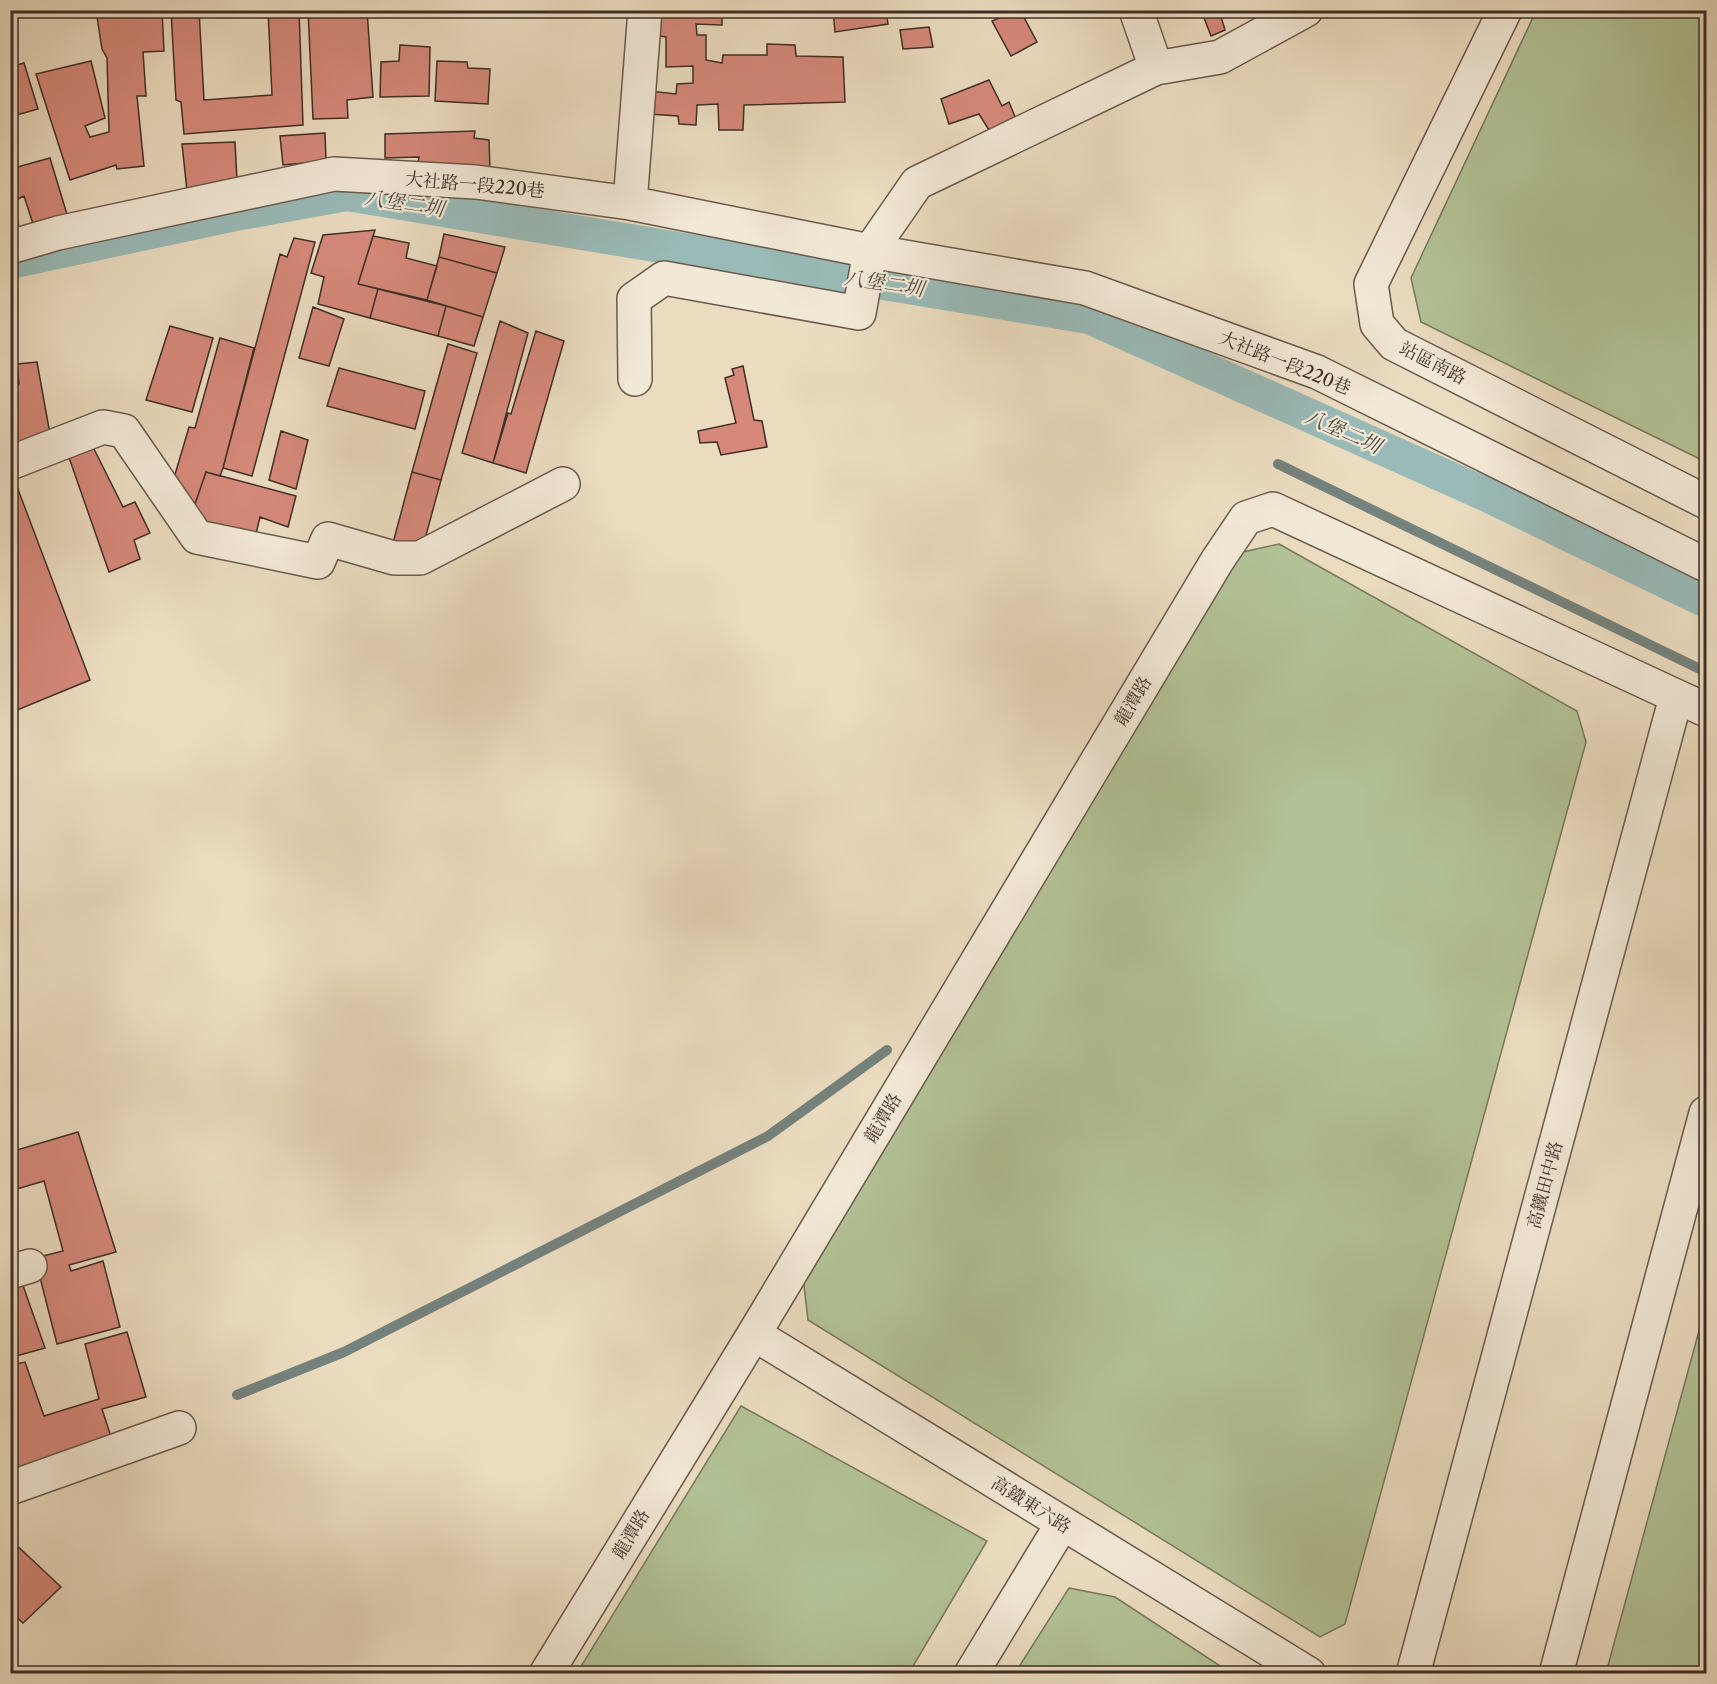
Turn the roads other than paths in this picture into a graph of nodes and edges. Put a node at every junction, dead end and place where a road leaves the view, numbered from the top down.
1 (645, 10) edge
2 (1136, 10) edge
3 (1306, 10) edge
4 (1505, 10) edge
5 (1156, 68) junction
6 (630, 202) junction
7 (10, 247) edge
8 (870, 251) junction
9 (635, 379) dead end
10 (10, 463) edge
11 (563, 484) dead end
12 (1707, 502) edge
13 (1707, 565) edge
14 (1677, 697) junction
15 (1707, 710) edge
16 (1707, 1113) edge
17 (754, 1334) junction
18 (179, 1428) dead end
19 (10, 1488) edge
20 (1062, 1524) junction
21 (546, 1674) edge
22 (971, 1674) edge
23 (1309, 1674) edge
24 (1413, 1674) edge
25 (1556, 1674) edge

1 - 6 street
2 - 5 street
3 - 5 street
4 - 12 street, 站區南路
5 - 8 street
6 - 7 street, 大社路一段220巷
6 - 8 street, 大社路一段220巷
8 - 9 street
8 - 13 street, 大社路一段220巷
10 - 11 street
14 - 15 street, 龍潭路
14 - 17 street, 龍潭路
14 - 24 street, 高鐵田中路
16 - 25 street
17 - 20 street, 高鐵東六路
17 - 21 street, 龍潭路
18 - 19 street
20 - 22 street
20 - 23 street, 高鐵東六路

